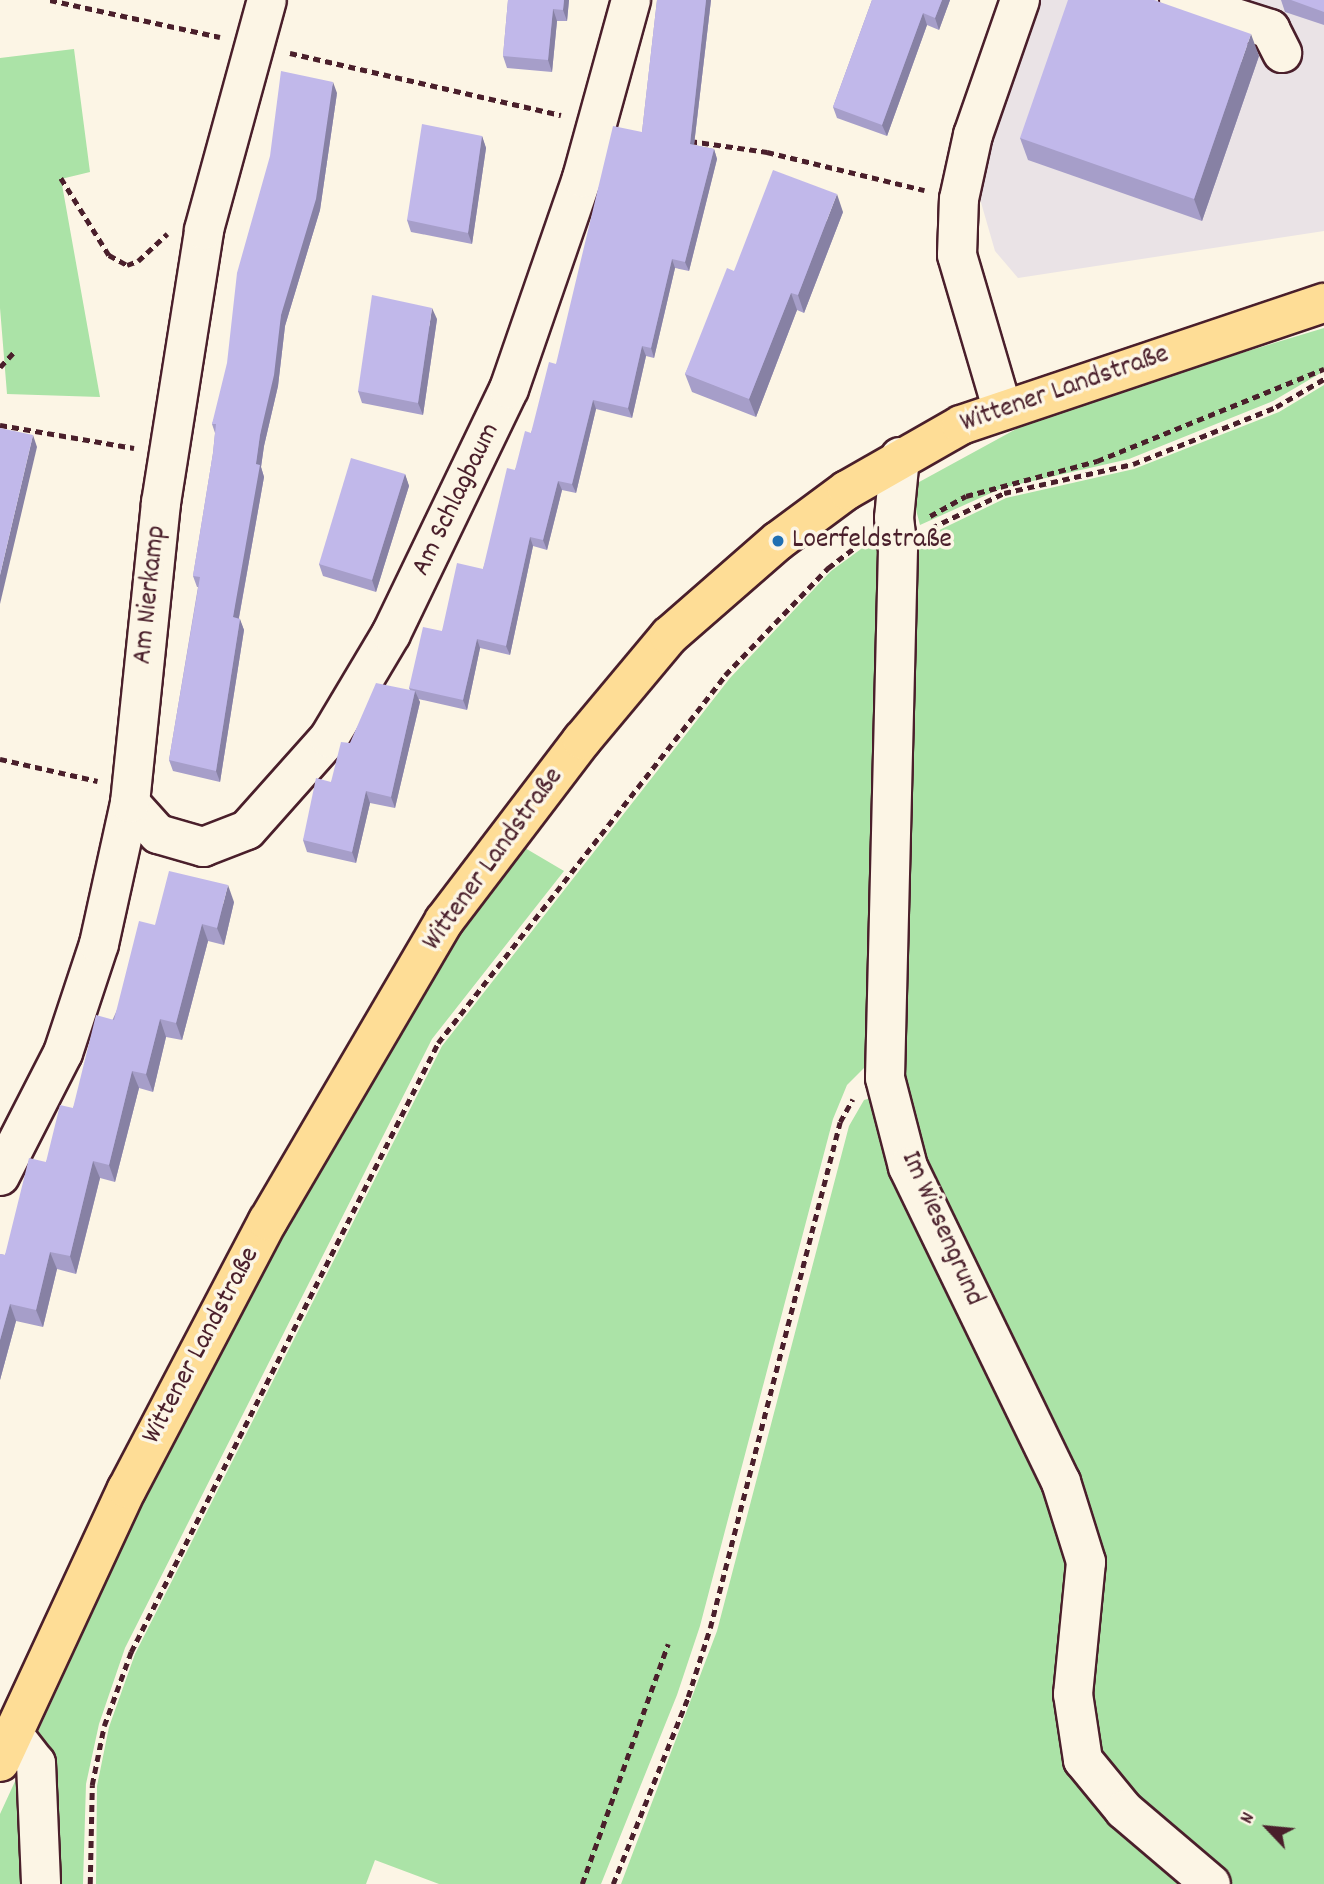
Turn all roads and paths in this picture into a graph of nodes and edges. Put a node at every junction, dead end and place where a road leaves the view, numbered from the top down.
1 (50, 0) edge
2 (267, 0) edge
3 (631, 0) edge
4 (1020, 0) edge
5 (1179, 0) edge
6 (255, 44) junction
7 (1282, 52) dead end
8 (599, 124) junction
9 (681, 139) edge
10 (61, 178) dead end
11 (959, 198) junction
12 (212, 199) junction
13 (1324, 303) edge
14 (13, 353) dead end
15 (0, 367) edge
16 (1324, 369) edge
17 (1324, 379) edge
18 (1002, 408) junction
19 (0, 425) edge
20 (168, 454) junction
21 (900, 457) junction
22 (896, 534) junction
23 (0, 758) edge
24 (69, 775) dead end
25 (130, 803) junction
26 (885, 1078) junction
27 (0, 1176) edge
28 (668, 1644) dead end
29 (6, 1748) edge
30 (41, 1884) edge
31 (90, 1884) edge
32 (582, 1884) edge
33 (613, 1884) edge
34 (1211, 1884) edge

1 - 6 path
2 - 6 street, Am Nierkamp
3 - 8 street, Am Schlagbaum
4 - 11 street
5 - 7 street
6 - 8 path
6 - 12 street, Am Nierkamp
8 - 25 street, Am Schlagbaum
9 - 11 path
10 - 12 path
11 - 18 street
12 - 20 street, Am Nierkamp
13 - 18 main road, Wittener Landstraße
14 - 15 path
16 - 22 path
17 - 22 path
18 - 21 main road, Wittener Landstraße
19 - 20 path
20 - 25 street, Am Nierkamp
21 - 22 street, Im Wiesengrund
21 - 29 main road, Wittener Landstraße
22 - 26 street, Im Wiesengrund
22 - 31 path
23 - 24 path
25 - 27 street, Am Nierkamp
26 - 33 path
26 - 34 street, Im Wiesengrund
28 - 32 path
29 - 30 street

